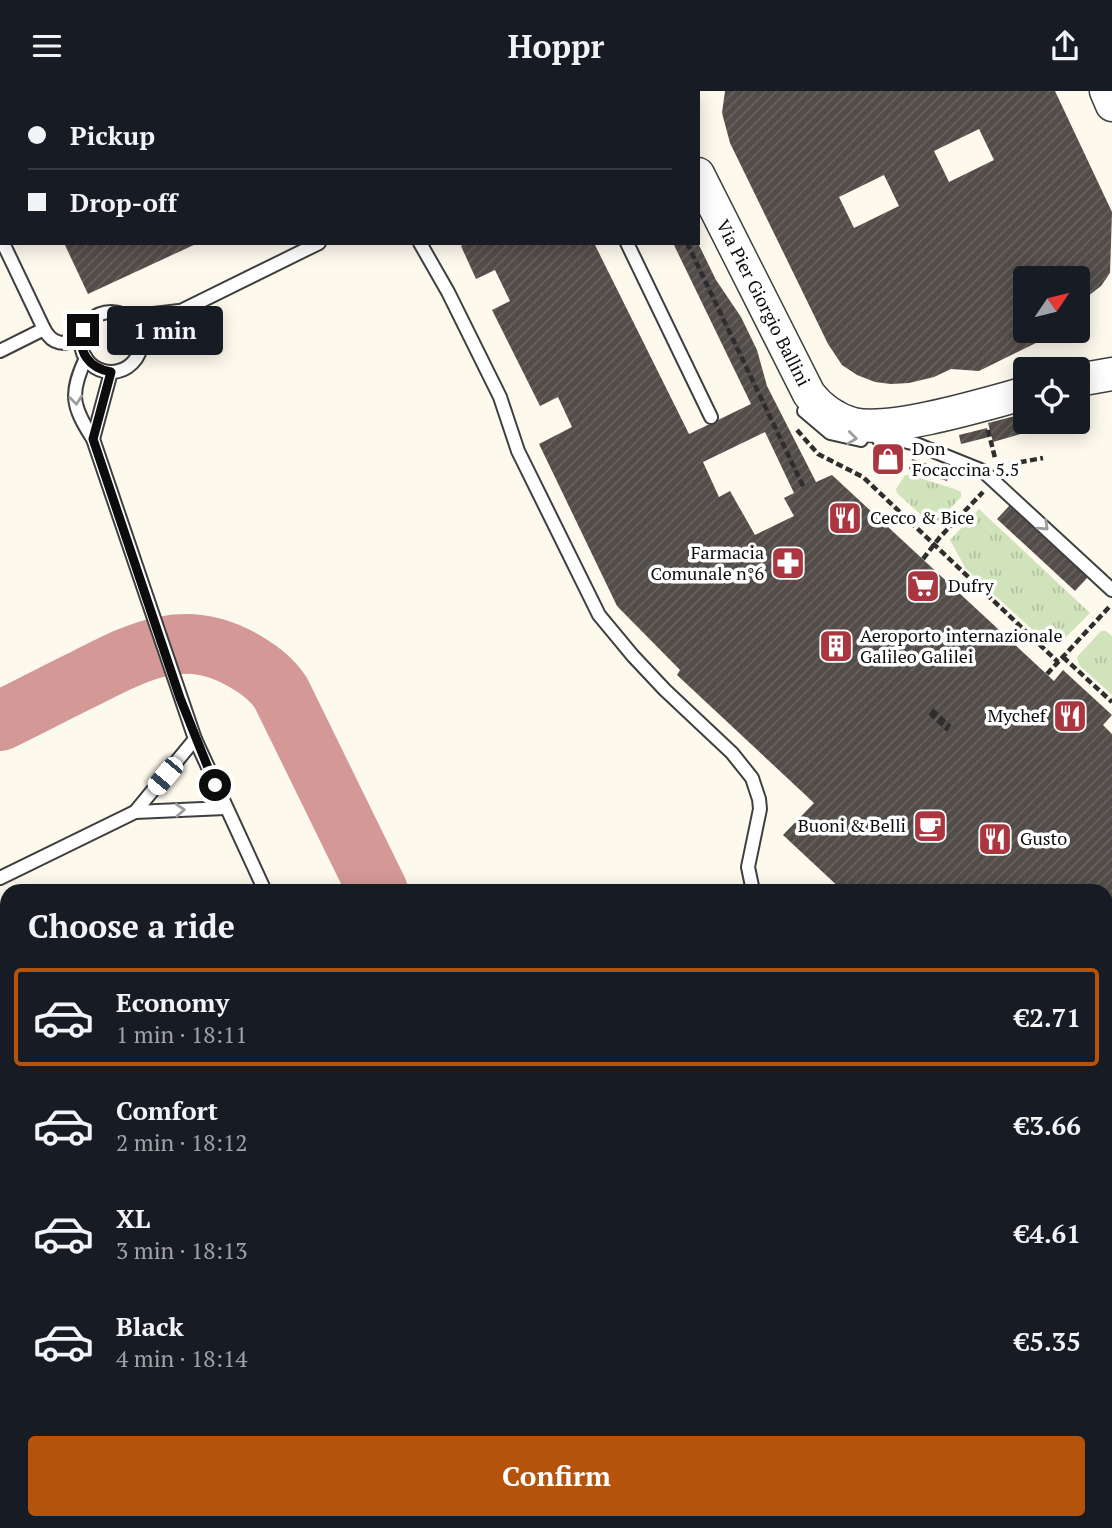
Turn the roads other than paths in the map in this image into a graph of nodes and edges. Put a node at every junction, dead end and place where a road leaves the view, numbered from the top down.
1 (1106, 91) edge
2 (1112, 105) edge
3 (700, 178) edge
4 (700, 206) edge
5 (4, 245) edge
6 (315, 245) edge
7 (421, 245) edge
8 (628, 245) edge
9 (183, 310) junction
10 (128, 317) junction
11 (44, 329) junction
12 (141, 339) junction
13 (80, 340) junction
14 (0, 351) edge
15 (86, 358) junction
16 (782, 370) dead end
17 (111, 372) junction
18 (1112, 374) edge
19 (1090, 378) edge
20 (1013, 396) edge
21 (803, 398) junction
22 (939, 414) junction
23 (998, 415) dead end
24 (711, 417) dead end
25 (93, 439) junction
26 (1112, 590) edge
27 (195, 739) junction
28 (225, 808) junction
29 (135, 812) junction
30 (0, 878) edge
31 (262, 884) edge
32 (752, 884) edge

1 - 2 street
3 - 21 street, Via Pier Giorgio Ballini
4 - 16 lane, Via Pier Giorgio Ballini
5 - 11 lane
6 - 9 lane
7 - 32 lane
8 - 24 lane
9 - 10 lane
9 - 12 lane
10 - 12 lane
10 - 13 lane
11 - 13 lane
11 - 14 lane
12 - 17 lane
13 - 15 lane
15 - 17 lane
15 -> 25 lane
17 - 25 lane
18 - 19 street
20 - 22 street
21 - 22 street
21 -> 26 lane
22 - 23 lane
25 - 27 lane
27 - 28 lane
27 - 29 lane
29 -> 28 lane
28 - 31 lane
29 - 30 lane

